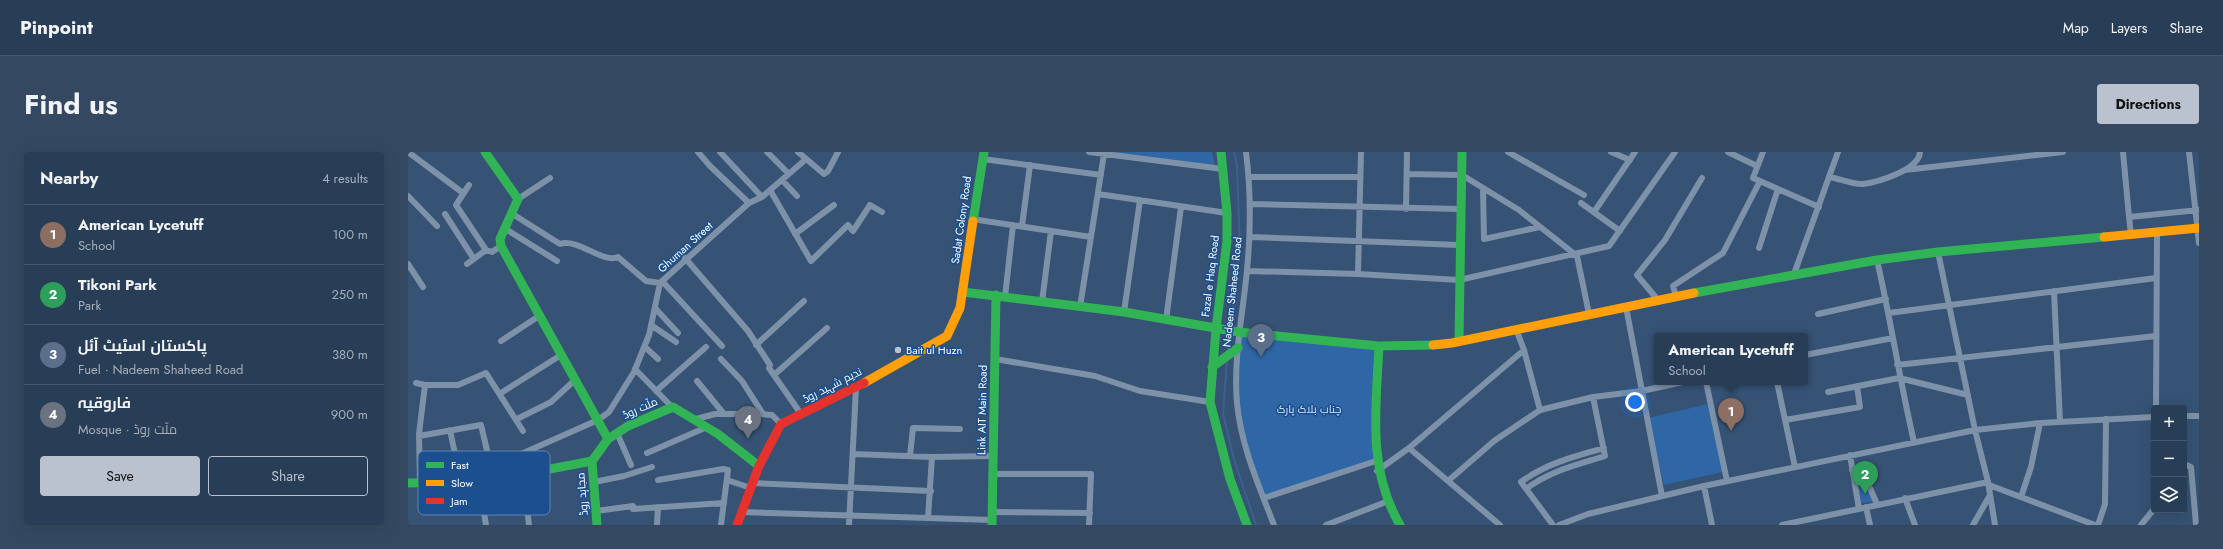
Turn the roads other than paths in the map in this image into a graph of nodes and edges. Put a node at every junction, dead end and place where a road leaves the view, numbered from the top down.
1 (408, 152) edge
2 (485, 152) edge
3 (720, 152) edge
4 (768, 152) edge
5 (798, 152) edge
6 (838, 152) edge
7 (1089, 152) edge
8 (1220, 152) edge
9 (1246, 152) edge
10 (1360, 152) edge
11 (1407, 152) edge
12 (1462, 152) edge
13 (1508, 152) edge
14 (1611, 152) edge
15 (1635, 152) edge
16 (1675, 152) edge
17 (1728, 152) edge
18 (1763, 152) edge
19 (1838, 152) edge
20 (1920, 152) edge
21 (2063, 152) edge
22 (2123, 152) edge
23 (2189, 152) edge
24 (700, 153) edge
25 (1102, 153) edge
26 (983, 155) edge
27 (805, 160) junction
28 (1630, 160) junction
29 (1030, 165) junction
30 (1757, 166) junction
31 (1223, 169) junction
32 (1905, 170) junction
33 (789, 174) junction
34 (1407, 174) junction
35 (1101, 175) junction
36 (1462, 175) junction
37 (1249, 177) junction
38 (1360, 177) junction
39 (1830, 177) junction
40 (550, 178) dead end
41 (1702, 178) dead end
42 (782, 180) junction
43 (1760, 180) junction
44 (469, 185) dead end
45 (1483, 188) junction
46 (1778, 188) junction
47 (770, 190) junction
48 (463, 193) junction
49 (1098, 194) junction
50 (1584, 195) dead end
51 (408, 196) edge
52 (797, 196) dead end
53 (762, 197) junction
54 (518, 199) junction
55 (1140, 200) junction
56 (749, 203) junction
57 (1582, 203) dead end
58 (1251, 204) junction
59 (834, 205) dead end
60 (1359, 206) junction
61 (1181, 207) junction
62 (1819, 207) junction
63 (1406, 209) junction
64 (1460, 209) junction
65 (2198, 210) edge
66 (882, 212) dead end
67 (1594, 212) junction
68 (511, 213) junction
69 (1227, 213) junction
70 (445, 214) dead end
71 (2129, 217) junction
72 (972, 219) junction
73 (1013, 225) junction
74 (437, 226) dead end
75 (1022, 226) junction
76 (1540, 227) junction
77 (504, 228) junction
78 (2198, 228) edge
79 (1051, 231) junction
80 (1620, 231) junction
81 (2157, 232) junction
82 (795, 234) junction
83 (2131, 235) junction
84 (1091, 237) junction
85 (1250, 237) junction
86 (1358, 239) junction
87 (2199, 243) edge
88 (1459, 245) junction
89 (501, 246) junction
90 (1759, 248) dead end
91 (486, 250) junction
92 (1938, 252) junction
93 (1574, 253) junction
94 (474, 258) junction
95 (686, 258) junction
96 (1877, 260) junction
97 (557, 261) dead end
98 (408, 264) edge
99 (467, 264) dead end
100 (1247, 271) junction
101 (1358, 274) junction
102 (1794, 274) junction
103 (2156, 278) junction
104 (1459, 280) junction
105 (661, 282) junction
106 (424, 288) dead end
107 (2054, 291) junction
108 (963, 292) junction
109 (1001, 296) junction
110 (1676, 296) junction
111 (1886, 299) junction
112 (1658, 300) junction
113 (804, 301) dead end
114 (1042, 302) junction
115 (1950, 305) junction
116 (1080, 307) junction
117 (1626, 307) junction
118 (655, 308) junction
119 (1124, 312) junction
120 (1889, 313) junction
121 (1589, 314) junction
122 (1818, 314) dead end
123 (539, 316) junction
124 (1166, 320) junction
125 (651, 325) junction
126 (827, 328) dead end
127 (1218, 329) junction
128 (1516, 329) junction
129 (1237, 332) junction
130 (678, 333) dead end
131 (2156, 336) junction
132 (1893, 338) junction
133 (501, 341) dead end
134 (1459, 341) junction
135 (676, 342) dead end
136 (756, 345) junction
137 (722, 346) dead end
138 (1379, 346) junction
139 (645, 347) junction
140 (706, 347) dead end
141 (2057, 347) junction
142 (1237, 348) junction
143 (1524, 350) junction
144 (1808, 354) edge
145 (562, 355) junction
146 (1960, 358) junction
147 (658, 359) dead end
148 (722, 359) dead end
149 (995, 359) junction
150 (1896, 365) junction
151 (1212, 367) junction
152 (635, 369) junction
153 (774, 375) junction
154 (1899, 378) junction
155 (576, 379) junction
156 (696, 381) dead end
157 (416, 383) dead end
158 (425, 385) junction
159 (1669, 385) edge
160 (1707, 385) edge
161 (1778, 385) edge
162 (1857, 386) junction
163 (856, 387) junction
164 (656, 391) junction
165 (1642, 391) junction
166 (1828, 392) dead end
167 (500, 393) junction
168 (1968, 395) junction
169 (1593, 398) junction
170 (1210, 402) junction
171 (2156, 405) edge
172 (672, 408) junction
173 (1540, 410) junction
174 (724, 414) junction
175 (763, 414) junction
176 (801, 414) junction
177 (2187, 416) edge
178 (2199, 416) edge
179 (2151, 417) edge
180 (517, 419) junction
181 (696, 419) junction
182 (2106, 419) junction
183 (598, 420) junction
184 (1785, 420) junction
185 (2060, 422) junction
186 (2040, 423) junction
187 (781, 424) junction
188 (707, 427) junction
189 (960, 429) dead end
190 (450, 430) junction
191 (1975, 430) junction
192 (523, 431) dead end
193 (618, 433) junction
194 (419, 436) junction
195 (608, 440) junction
196 (1914, 442) junction
197 (1409, 448) junction
198 (419, 451) edge
199 (454, 451) edge
200 (487, 451) edge
201 (528, 451) edge
202 (647, 453) dead end
203 (853, 454) junction
204 (1850, 455) junction
205 (910, 456) junction
206 (993, 456) junction
207 (932, 457) junction
208 (592, 461) junction
209 (1376, 461) junction
210 (631, 465) dead end
211 (2187, 465) edge
212 (759, 466) junction
213 (1795, 466) junction
214 (652, 467) dead end
215 (550, 469) edge
216 (1852, 470) junction
217 (1378, 471) junction
218 (993, 474) junction
219 (658, 480) dead end
220 (727, 480) junction
221 (1448, 481) junction
222 (1727, 481) junction
223 (594, 482) junction
224 (418, 483) edge
225 (1988, 483) junction
226 (408, 484) edge
227 (752, 486) junction
228 (1704, 486) junction
229 (851, 488) junction
230 (931, 491) junction
231 (1990, 495) junction
232 (1662, 496) junction
233 (2021, 496) junction
234 (1264, 498) junction
235 (1905, 498) junction
236 (1386, 502) junction
237 (724, 503) junction
238 (1877, 504) junction
239 (658, 507) junction
240 (1863, 508) junction
241 (596, 511) junction
242 (742, 512) junction
243 (1090, 512) junction
244 (2151, 513) edge
245 (484, 515) edge
246 (528, 515) edge
247 (850, 515) junction
248 (928, 518) junction
249 (992, 519) edge
250 (1816, 522) edge
251 (486, 525) edge
252 (529, 525) edge
253 (597, 525) edge
254 (657, 525) edge
255 (722, 525) edge
256 (737, 525) edge
257 (849, 525) edge
258 (1089, 525) edge
259 (1247, 525) edge
260 (1274, 525) edge
261 (1326, 525) edge
262 (1400, 525) edge
263 (1500, 525) edge
264 (1553, 525) edge
265 (1559, 525) edge
266 (1712, 525) edge
267 (1782, 525) edge
268 (1870, 525) edge
269 (1915, 525) edge
270 (1973, 525) edge
271 (1995, 525) edge
272 (2097, 525) edge
273 (2141, 525) edge
274 (2196, 525) edge

1 - 48 street
2 - 54 street
3 - 53 street
4 - 33 street
5 - 27 street
6 - 27 street
7 - 25 street
8 - 31 street, Fazal e Haq Road
9 - 37 street, Nadeem Shaheed Road
10 - 38 street
11 - 34 street
12 - 36 street
13 - 50 street
14 - 28 street
15 - 28 street
16 - 80 street
17 - 30 street
18 - 30 street
19 - 39 street
20 - 32 street
21 - 32 street
22 - 71 street
23 - 65 street
24 - 56 street
25 - 31 street
25 - 35 street
26 - 29 street
26 - 72 street, Sadat Colony Road
27 - 33 street, Ghuman Street
28 - 67 street
29 - 35 street
29 - 75 street
30 - 43 street
31 - 69 street, Fazal e Haq Road
32 - 39 street
33 - 42 street, Ghuman Street
34 - 36 street
34 - 63 street
35 - 49 street
36 - 45 street
36 - 64 street
37 - 38 street
37 - 58 street, Nadeem Shaheed Road
38 - 60 street
39 - 62 street
40 - 54 street
41 - 112 street
42 - 47 street, Ghuman Street
42 - 52 street
43 - 46 street
43 - 110 street
44 - 48 street
45 - 76 street
45 - 76 street
46 - 62 street
46 - 90 street
47 - 53 street, Ghuman Street
47 - 82 street
48 - 91 street
49 - 55 street
49 - 84 street
51 - 74 street
53 - 56 street, Ghuman Street
54 - 68 street
55 - 61 street
55 - 119 street
56 - 95 street, Ghuman Street
57 - 67 street
58 - 60 street
58 - 85 street, Nadeem Shaheed Road
59 - 82 street
60 - 63 street
60 - 86 street
61 - 69 street
61 - 124 street
62 - 102 street
63 - 64 street
64 - 88 street
65 - 71 street
65 - 78 street
66 - 82 street
67 - 80 street
68 - 77 street
68 - 105 street
69 - 127 street, Fazal e Haq Road
70 - 94 street
71 - 83 street
72 - 73 street
72 - 108 street, Sadat Colony Road
73 - 75 street
73 - 109 street
75 - 79 street
76 - 93 street
77 - 89 street
77 - 97 street
78 - 81 street
78 - 87 street
79 - 84 street
79 - 114 street
80 - 93 street
81 - 83 street
81 - 103 street
83 - 92 street
84 - 116 street
85 - 86 street
85 - 100 street, Nadeem Shaheed Road
86 - 88 street
86 - 101 street
88 - 104 street
89 - 91 street
89 - 123 street
91 - 94 street
92 - 96 street
92 - 115 street
93 - 104 street
93 - 121 street
94 - 99 street
95 - 105 street, Ghuman Street
95 - 136 street
96 - 102 street
96 - 111 street
98 - 106 street
100 - 101 street
100 - 129 street, Nadeem Shaheed Road
101 - 104 street
102 - 110 street
103 - 107 street
103 - 131 street
104 - 134 street
105 - 118 street, Ghuman Street
105 - 137 street
107 - 115 street
107 - 141 street
108 - 109 street
108 - 163 street, ندیم شہید روڈ
109 - 114 street
109 - 149 street, Link AIT Main Road
110 - 112 street
111 - 120 street
111 - 122 street
112 - 117 street
113 - 136 street
114 - 116 street
115 - 120 street
115 - 146 street
116 - 119 street
117 - 121 street
117 - 165 street
118 - 125 street, Ghuman Street
118 - 130 street
119 - 124 street
120 - 132 street
121 - 128 street
123 - 133 street
123 - 145 street
124 - 127 street
125 - 135 street
125 - 139 street, Ghuman Street
126 - 153 street
127 - 129 street
127 - 151 street, Fazal e Haq Road
128 - 134 street
128 - 143 street
129 - 138 street
129 - 142 street, Nadeem Shaheed Road
131 - 141 street
131 - 171 street
132 - 144 street
132 - 150 street
134 - 138 street
136 - 153 street
138 - 209 street
139 - 147 street
139 - 152 street, Ghuman Street
140 - 164 street
141 - 146 street
141 - 185 street
142 - 151 street
142 - 234 street, Nadeem Shaheed Road
143 - 173 street
143 - 197 street
145 - 155 street
145 - 167 street
146 - 150 street
146 - 168 street
148 - 175 street
149 - 170 street
149 - 206 street, Link AIT Main Road
150 - 154 street
151 - 170 street, Fazal e Haq Road
152 - 164 street
152 - 183 street, Ghuman Street
153 - 176 street
154 - 162 street
154 - 168 street
154 - 196 street
155 - 180 street
155 - 183 street
156 - 174 street
157 - 158 street
158 - 167 street
158 - 194 street
159 - 165 street
160 - 222 street
161 - 184 street
162 - 166 street
162 - 184 street
163 - 176 street, ندیم شہید روڈ
163 - 203 street
164 - 172 street
165 - 169 street
165 - 232 street
167 - 180 street
168 - 191 street
169 - 173 street
169 - 264 street
170 - 259 street
172 - 181 street, ملّت روڈ
172 - 193 street, ملّت روڈ
173 - 221 street
174 - 175 street
174 - 181 street
175 - 187 street
176 - 187 street, ندیم شہید روڈ
177 - 178 street
179 - 182 street
180 - 192 street
181 - 188 street, ملّت روڈ
182 - 185 street
182 - 272 street
183 - 195 street
183 - 201 street, Ghuman Street
184 - 213 street
185 - 186 street
186 - 191 street
186 - 233 street
187 - 212 street
188 - 202 street
188 - 212 street, ملّت روڈ
189 - 205 street
190 - 194 street
190 - 199 street
190 - 200 street
191 - 196 street
191 - 225 street
193 - 195 street, ملّت روڈ
193 - 210 street
194 - 198 street
195 - 208 street, ملّت روڈ
196 - 204 street
197 - 217 street
197 - 221 street
203 - 205 street
203 - 229 street
204 - 213 street
204 - 216 street
205 - 207 street
206 - 207 street
206 - 218 street, Link AIT Main Road
207 - 230 street
208 - 215 street
208 - 223 street, مجاہد روڈ
209 - 217 street
209 - 234 street
211 - 274 street
212 - 227 street
213 - 222 street
214 - 223 street
216 - 238 street
216 - 240 street
217 - 236 street
218 - 243 street
218 - 249 street, Link AIT Main Road
219 - 220 street
220 - 227 street
220 - 237 street
221 - 263 street
222 - 228 street
223 - 241 street, مجاہد روڈ
224 - 226 street
225 - 231 street
225 - 233 street
225 - 235 street
227 - 229 street
227 - 242 street
228 - 232 street
228 - 266 street
229 - 230 street
229 - 247 street
230 - 248 street
231 - 270 street
231 - 271 street
232 - 265 street
233 - 272 street
234 - 260 street, Nadeem Shaheed Road
235 - 238 street
235 - 269 street
236 - 261 street
236 - 262 street
237 - 239 street
237 - 255 street
238 - 240 street
239 - 241 street
239 - 254 street
240 - 250 street
240 - 268 street
241 - 253 street, مجاہد روڈ
242 - 247 street
242 - 256 street
243 - 249 street
243 - 258 street
244 - 273 street
245 - 251 street
246 - 252 street
247 - 248 street
247 - 257 street
248 - 249 street
250 - 267 street

